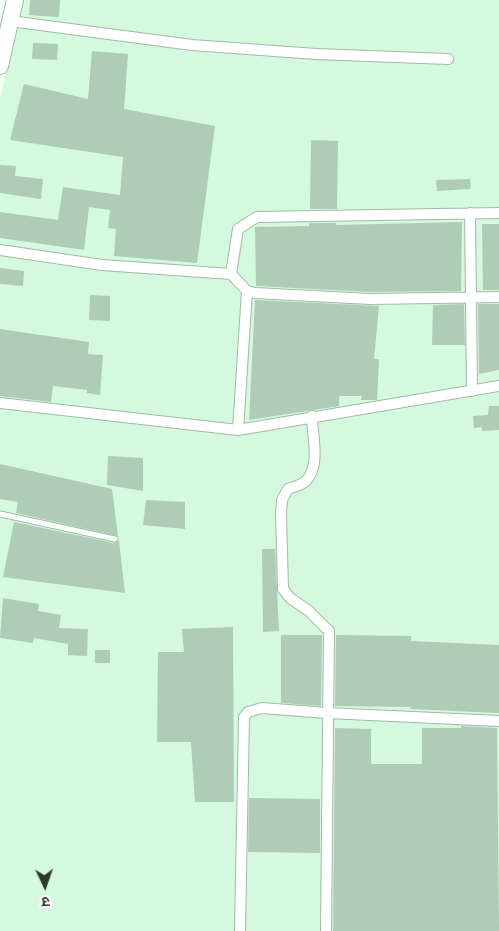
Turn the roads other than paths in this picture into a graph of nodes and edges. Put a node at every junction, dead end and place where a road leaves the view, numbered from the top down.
1 (15, 0) edge
2 (10, 22) junction
3 (448, 59) dead end
4 (0, 66) edge
5 (470, 213) junction
6 (499, 213) edge
7 (0, 250) edge
8 (231, 274) junction
9 (247, 290) junction
10 (499, 297) edge
11 (471, 298) junction
12 (499, 386) edge
13 (472, 391) junction
14 (0, 403) edge
15 (312, 416) junction
16 (238, 430) junction
17 (0, 514) edge
18 (115, 539) dead end
19 (328, 713) junction
20 (499, 721) edge
21 (240, 931) edge
22 (326, 931) edge

1 - 2 main road
2 - 3 street
2 - 4 main road
5 - 6 street
5 - 8 street
5 - 11 street
7 - 8 street
8 - 9 street
9 - 11 street
9 - 16 street
10 - 11 street
11 - 13 street
12 - 13 street
13 - 15 street
14 - 16 street
15 - 16 street
15 - 19 street
17 - 18 lane
19 - 20 street
19 - 21 street
19 - 22 street

